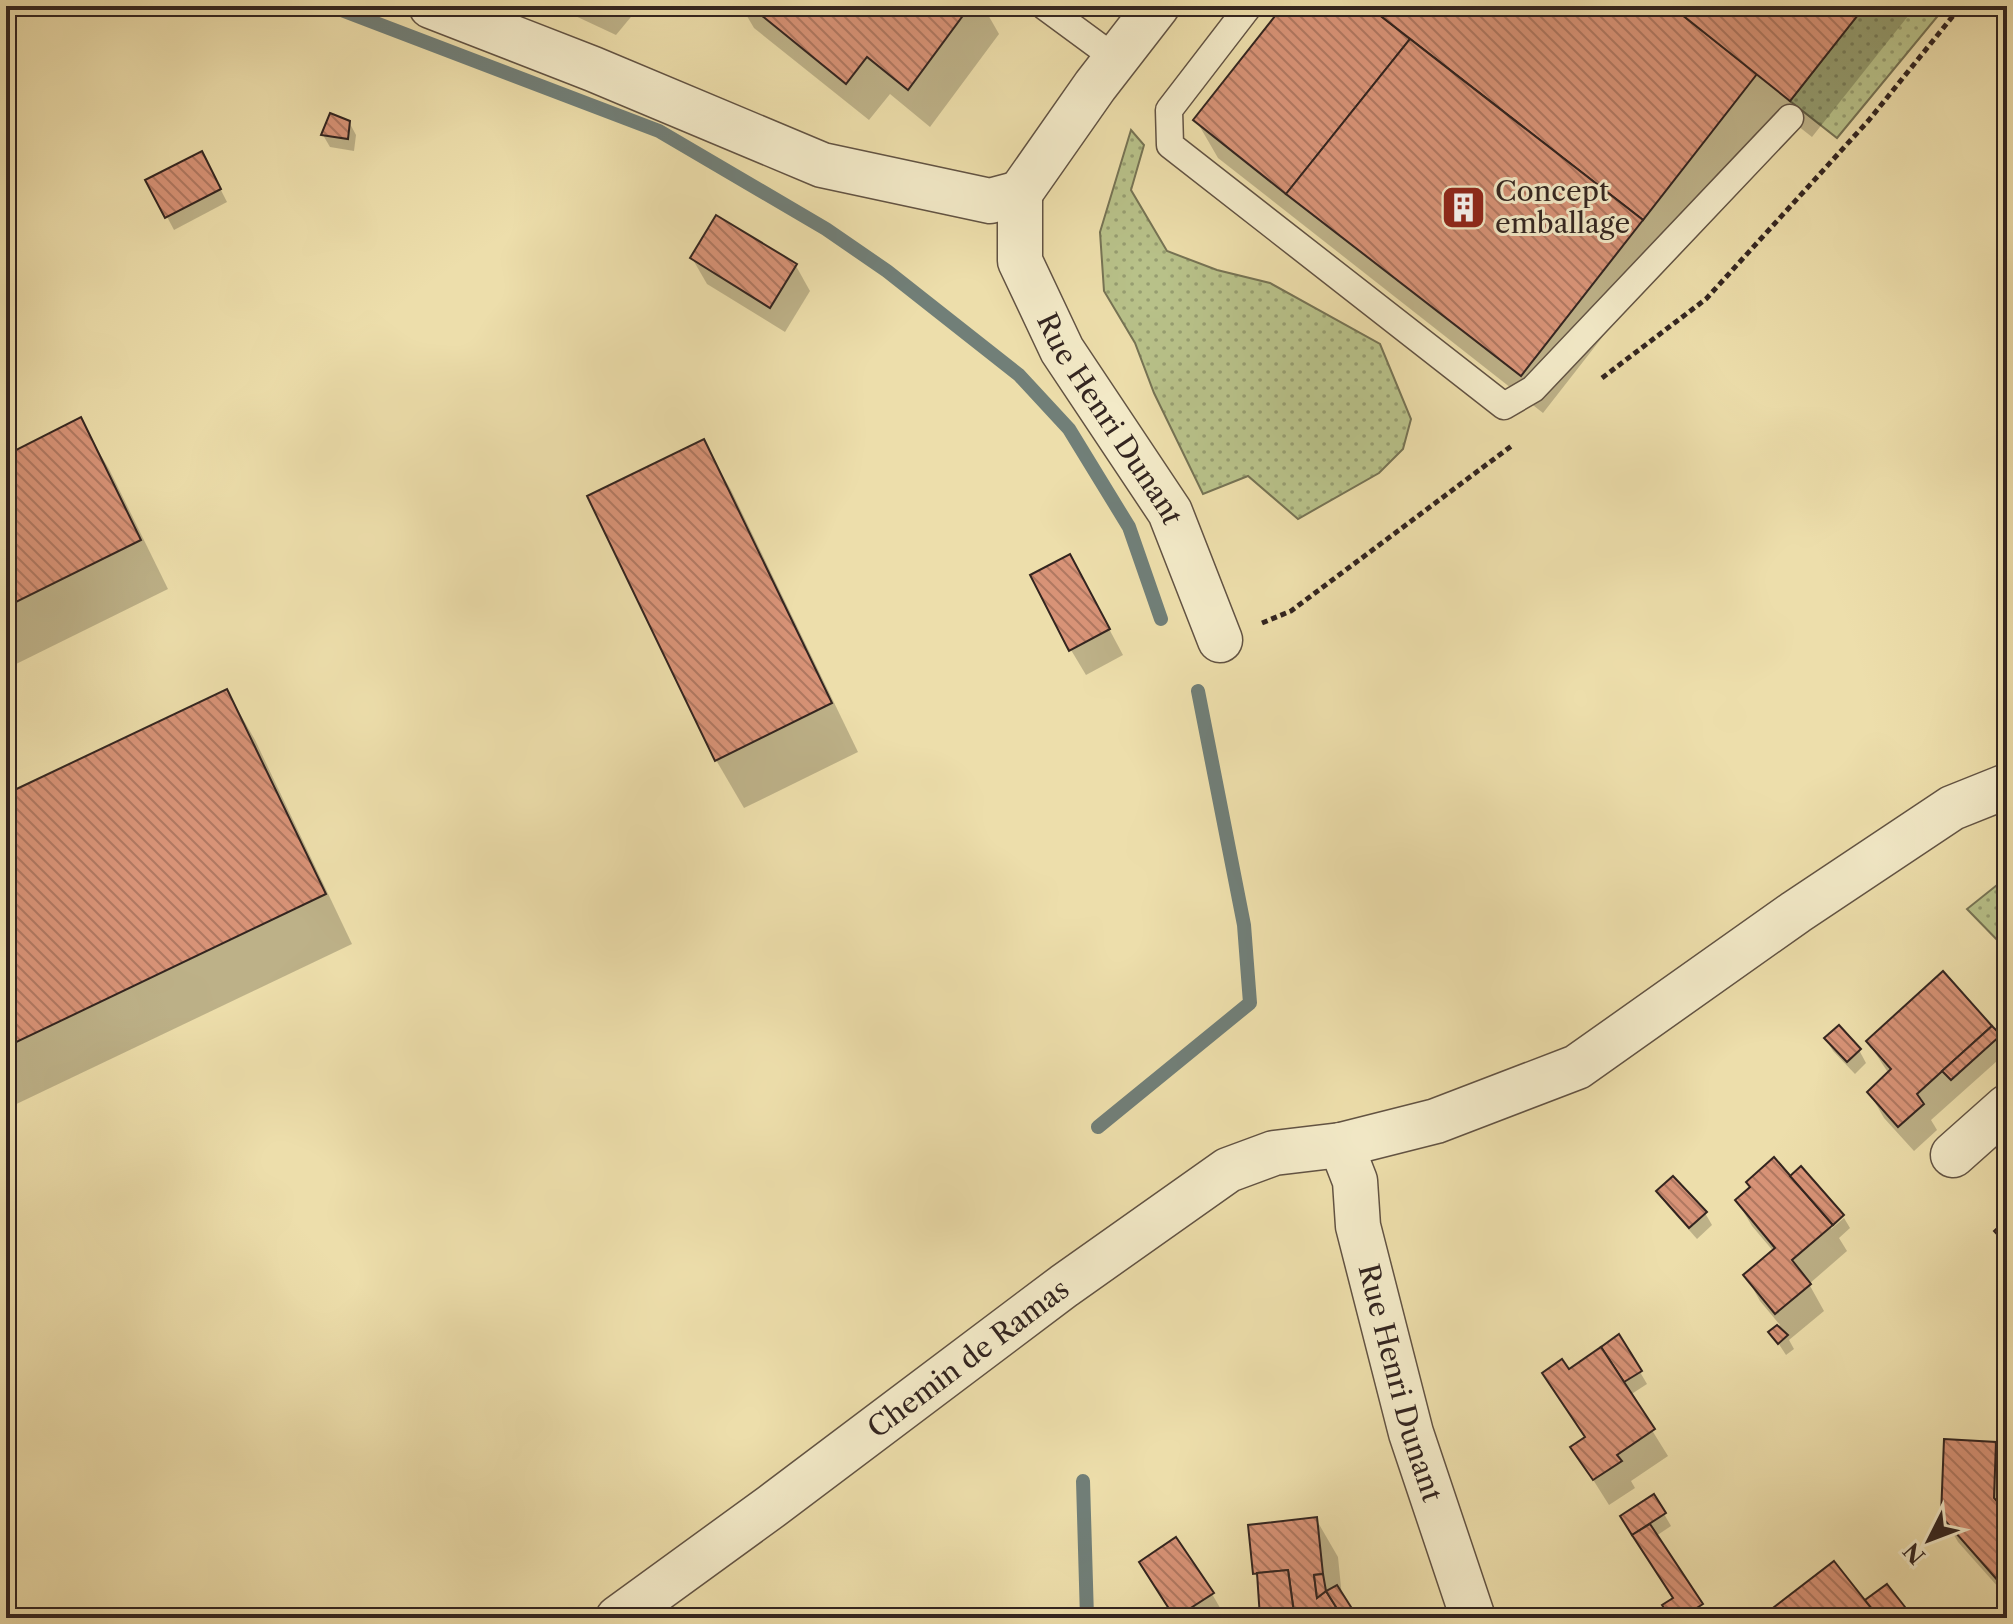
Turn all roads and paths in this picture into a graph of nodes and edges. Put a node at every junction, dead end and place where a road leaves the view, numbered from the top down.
1 (431, 6) edge
2 (1044, 6) edge
3 (1157, 6) edge
4 (1249, 6) edge
5 (1116, 59) junction
6 (1790, 118) dead end
7 (1020, 193) junction
8 (1220, 640) dead end
9 (2007, 786) edge
10 (2007, 1107) edge
11 (1341, 1145) junction
12 (1953, 1155) dead end
13 (618, 1618) edge
14 (1473, 1618) edge

1 - 7 street
2 - 5 lane
3 - 5 street
4 - 6 lane
5 - 7 street
7 - 8 street, Rue Henri Dunant
9 - 11 street, Chemin de Ramas
10 - 12 street
11 - 13 street, Chemin de Ramas
11 - 14 street, Rue Henri Dunant

